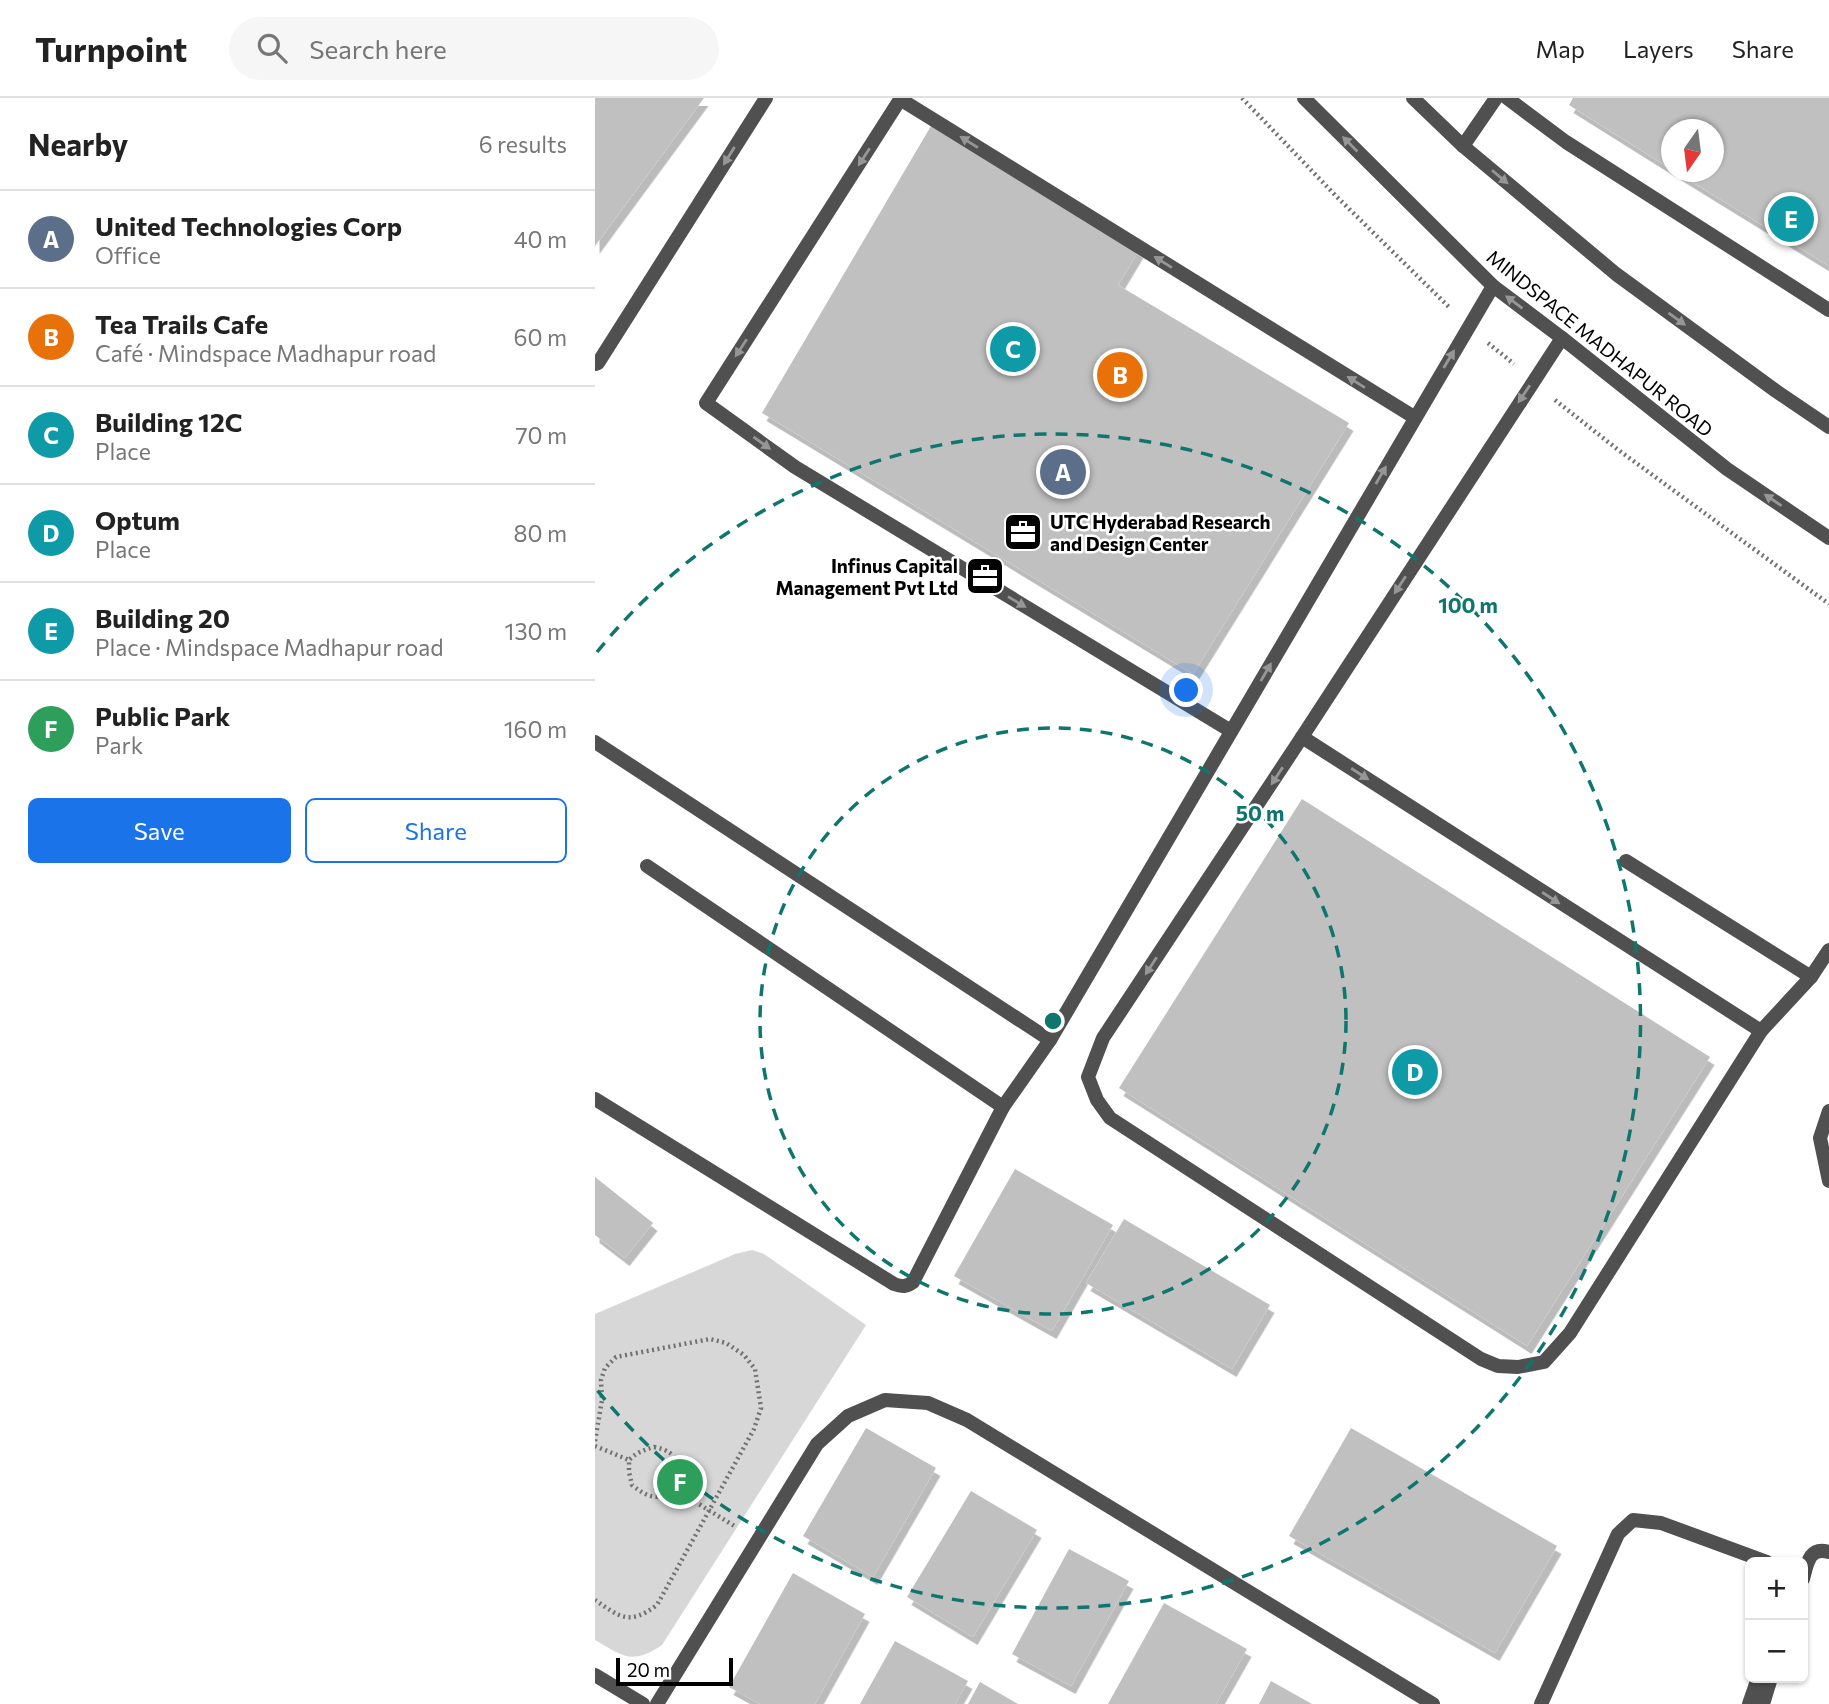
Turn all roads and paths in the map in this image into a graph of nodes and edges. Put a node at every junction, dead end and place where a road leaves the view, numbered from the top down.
1 (766, 98) edge
2 (1304, 98) edge
3 (1413, 98) edge
4 (1496, 98) edge
5 (1507, 98) edge
6 (901, 99) edge
7 (1463, 146) junction
8 (1493, 286) junction
9 (1829, 310) edge
10 (1562, 338) junction
11 (595, 364) edge
12 (1414, 418) junction
13 (1829, 427) edge
14 (1829, 538) edge
15 (1231, 731) junction
16 (1303, 737) junction
17 (595, 742) edge
18 (1626, 861) dead end
19 (647, 866) dead end
20 (1829, 950) edge
21 (1811, 977) junction
22 (1761, 1031) junction
23 (1050, 1040) junction
24 (595, 1100) edge
25 (1003, 1107) junction
26 (1829, 1111) edge
27 (1829, 1181) edge
28 (595, 1444) edge
29 (629, 1460) junction
30 (676, 1490) junction
31 (709, 1510) junction
32 (758, 1541) junction
33 (1829, 1552) edge
34 (1753, 1557) edge
35 (1808, 1562) edge
36 (595, 1600) edge
37 (595, 1675) edge
38 (1756, 1683) edge
39 (1769, 1683) edge
40 (643, 1704) edge
41 (657, 1704) edge
42 (1433, 1704) edge
43 (1541, 1704) edge
44 (1749, 1704) edge
45 (1763, 1704) edge

1 -> 11 street
8 -> 2 street, MINDSPACE MADHAPUR ROAD
3 - 7 street
4 - 7 street
5 - 9 street
12 -> 6 street
6 -> 15 street
7 -> 13 street
10 -> 8 street, MINDSPACE MADHAPUR ROAD
12 -> 8 street
14 -> 10 street, MINDSPACE MADHAPUR ROAD
10 -> 16 street
15 -> 12 street
15 - 23 street
16 -> 22 street
16 -> 22 street
17 - 23 street
18 - 21 street
19 - 25 street
20 - 21 street
21 - 22 street
23 - 25 street
24 - 25 street
26 - 27 street
28 - 29 path
28 - 31 path
29 - 30 path
29 - 30 path
30 - 31 path
31 - 32 path
31 - 36 path
32 - 41 street
32 - 42 street
33 - 35 street
34 - 43 street
37 - 40 street
38 - 44 street
39 - 45 street

